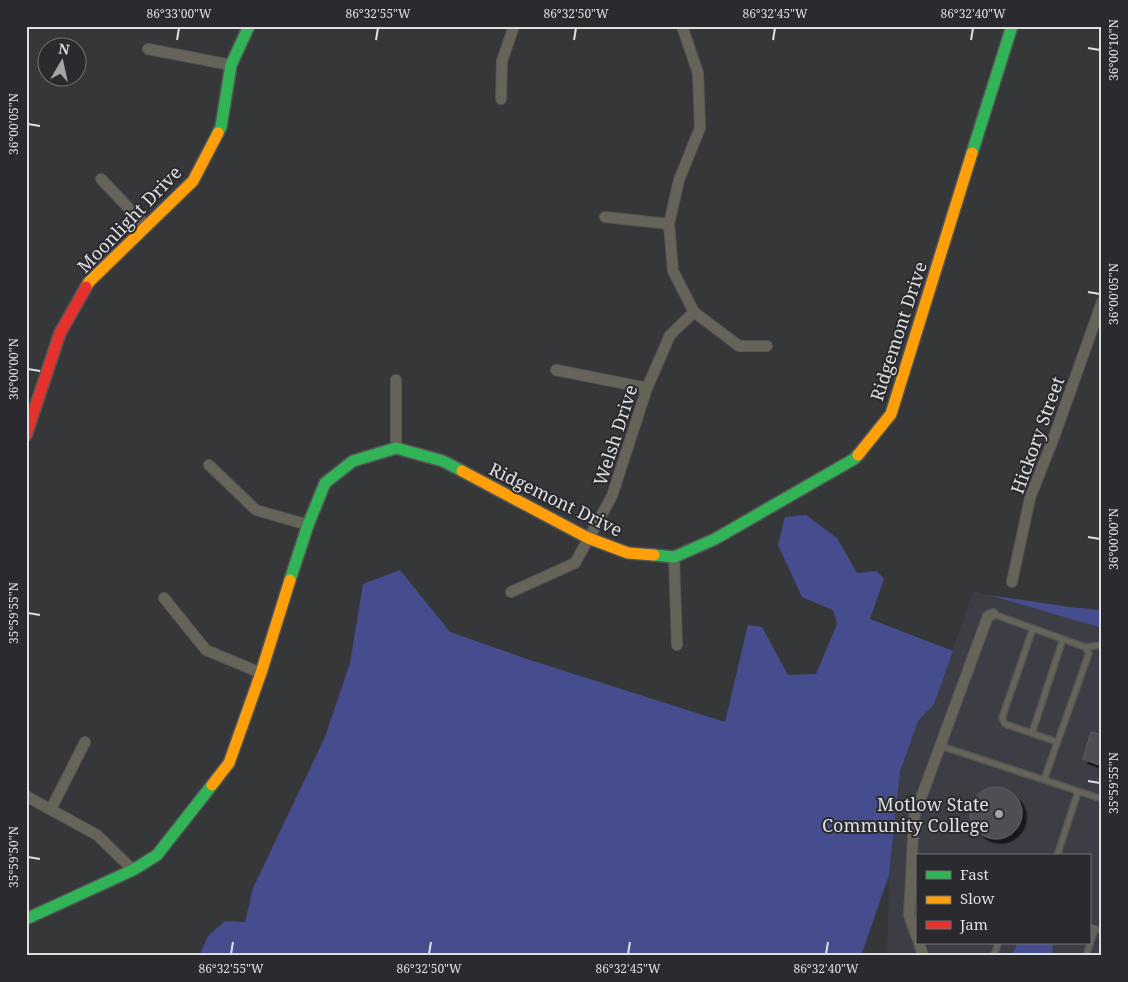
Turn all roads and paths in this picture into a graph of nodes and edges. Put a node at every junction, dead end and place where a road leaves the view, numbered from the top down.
1 (249, 26) edge
2 (514, 26) edge
3 (682, 26) edge
4 (1012, 26) edge
5 (148, 49) dead end
6 (231, 65) junction
7 (501, 99) dead end
8 (101, 180) dead end
9 (605, 217) dead end
10 (669, 224) junction
11 (146, 226) junction
12 (1102, 302) edge
13 (694, 312) junction
14 (767, 346) dead end
15 (556, 370) dead end
16 (396, 380) dead end
17 (647, 388) junction
18 (26, 435) edge
19 (396, 448) junction
20 (209, 465) dead end
21 (308, 525) junction
22 (588, 538) junction
23 (674, 558) junction
24 (1012, 582) dead end
25 (511, 592) dead end
26 (164, 598) dead end
27 (993, 614) joint
28 (1033, 628) junction
29 (1062, 638) junction
30 (677, 645) dead end
31 (1102, 645) edge
32 (1085, 646) junction
33 (261, 673) junction
34 (1032, 734) junction
35 (85, 742) dead end
36 (1057, 742) junction
37 (940, 746) junction
38 (1044, 780) junction
39 (1078, 792) junction
40 (26, 796) edge
41 (1102, 799) edge
42 (51, 809) junction
43 (1058, 854) edge
44 (133, 870) junction
45 (26, 919) edge
46 (1092, 928) edge
47 (1102, 931) edge
48 (916, 935) edge
49 (919, 944) edge
50 (998, 944) edge
51 (923, 956) edge
52 (994, 956) edge

1 - 6 street, Moonlight Drive
2 - 7 street
3 - 10 street
4 - 23 street, Ridgemont Drive
5 - 6 street
6 - 11 street, Moonlight Drive
8 - 11 street
9 - 10 street
10 - 13 street
11 - 18 street, Moonlight Drive
12 - 24 street, Hickory Street
13 - 14 street
13 - 17 street, Welsh Drive
15 - 17 street
16 - 19 street
17 - 22 street, Welsh Drive
19 - 21 street
19 - 22 street, Ridgemont Drive
20 - 21 street
21 - 33 street
22 - 23 street, Ridgemont Drive
22 - 25 street, Welsh Drive
23 - 30 street
26 - 33 street
27 - 28 lane
27 - 37 street
28 - 29 lane
28 - 34 lane
29 - 32 lane
29 - 34 lane
31 - 32 lane
32 - 36 lane
33 - 44 street
34 - 36 lane
35 - 42 street
36 - 38 lane
37 - 38 lane
37 - 48 street
38 - 39 lane
39 - 41 lane
39 - 43 lane
40 - 42 street
42 - 44 street
44 - 45 street
46 - 47 lane
49 - 51 street
50 - 52 lane

